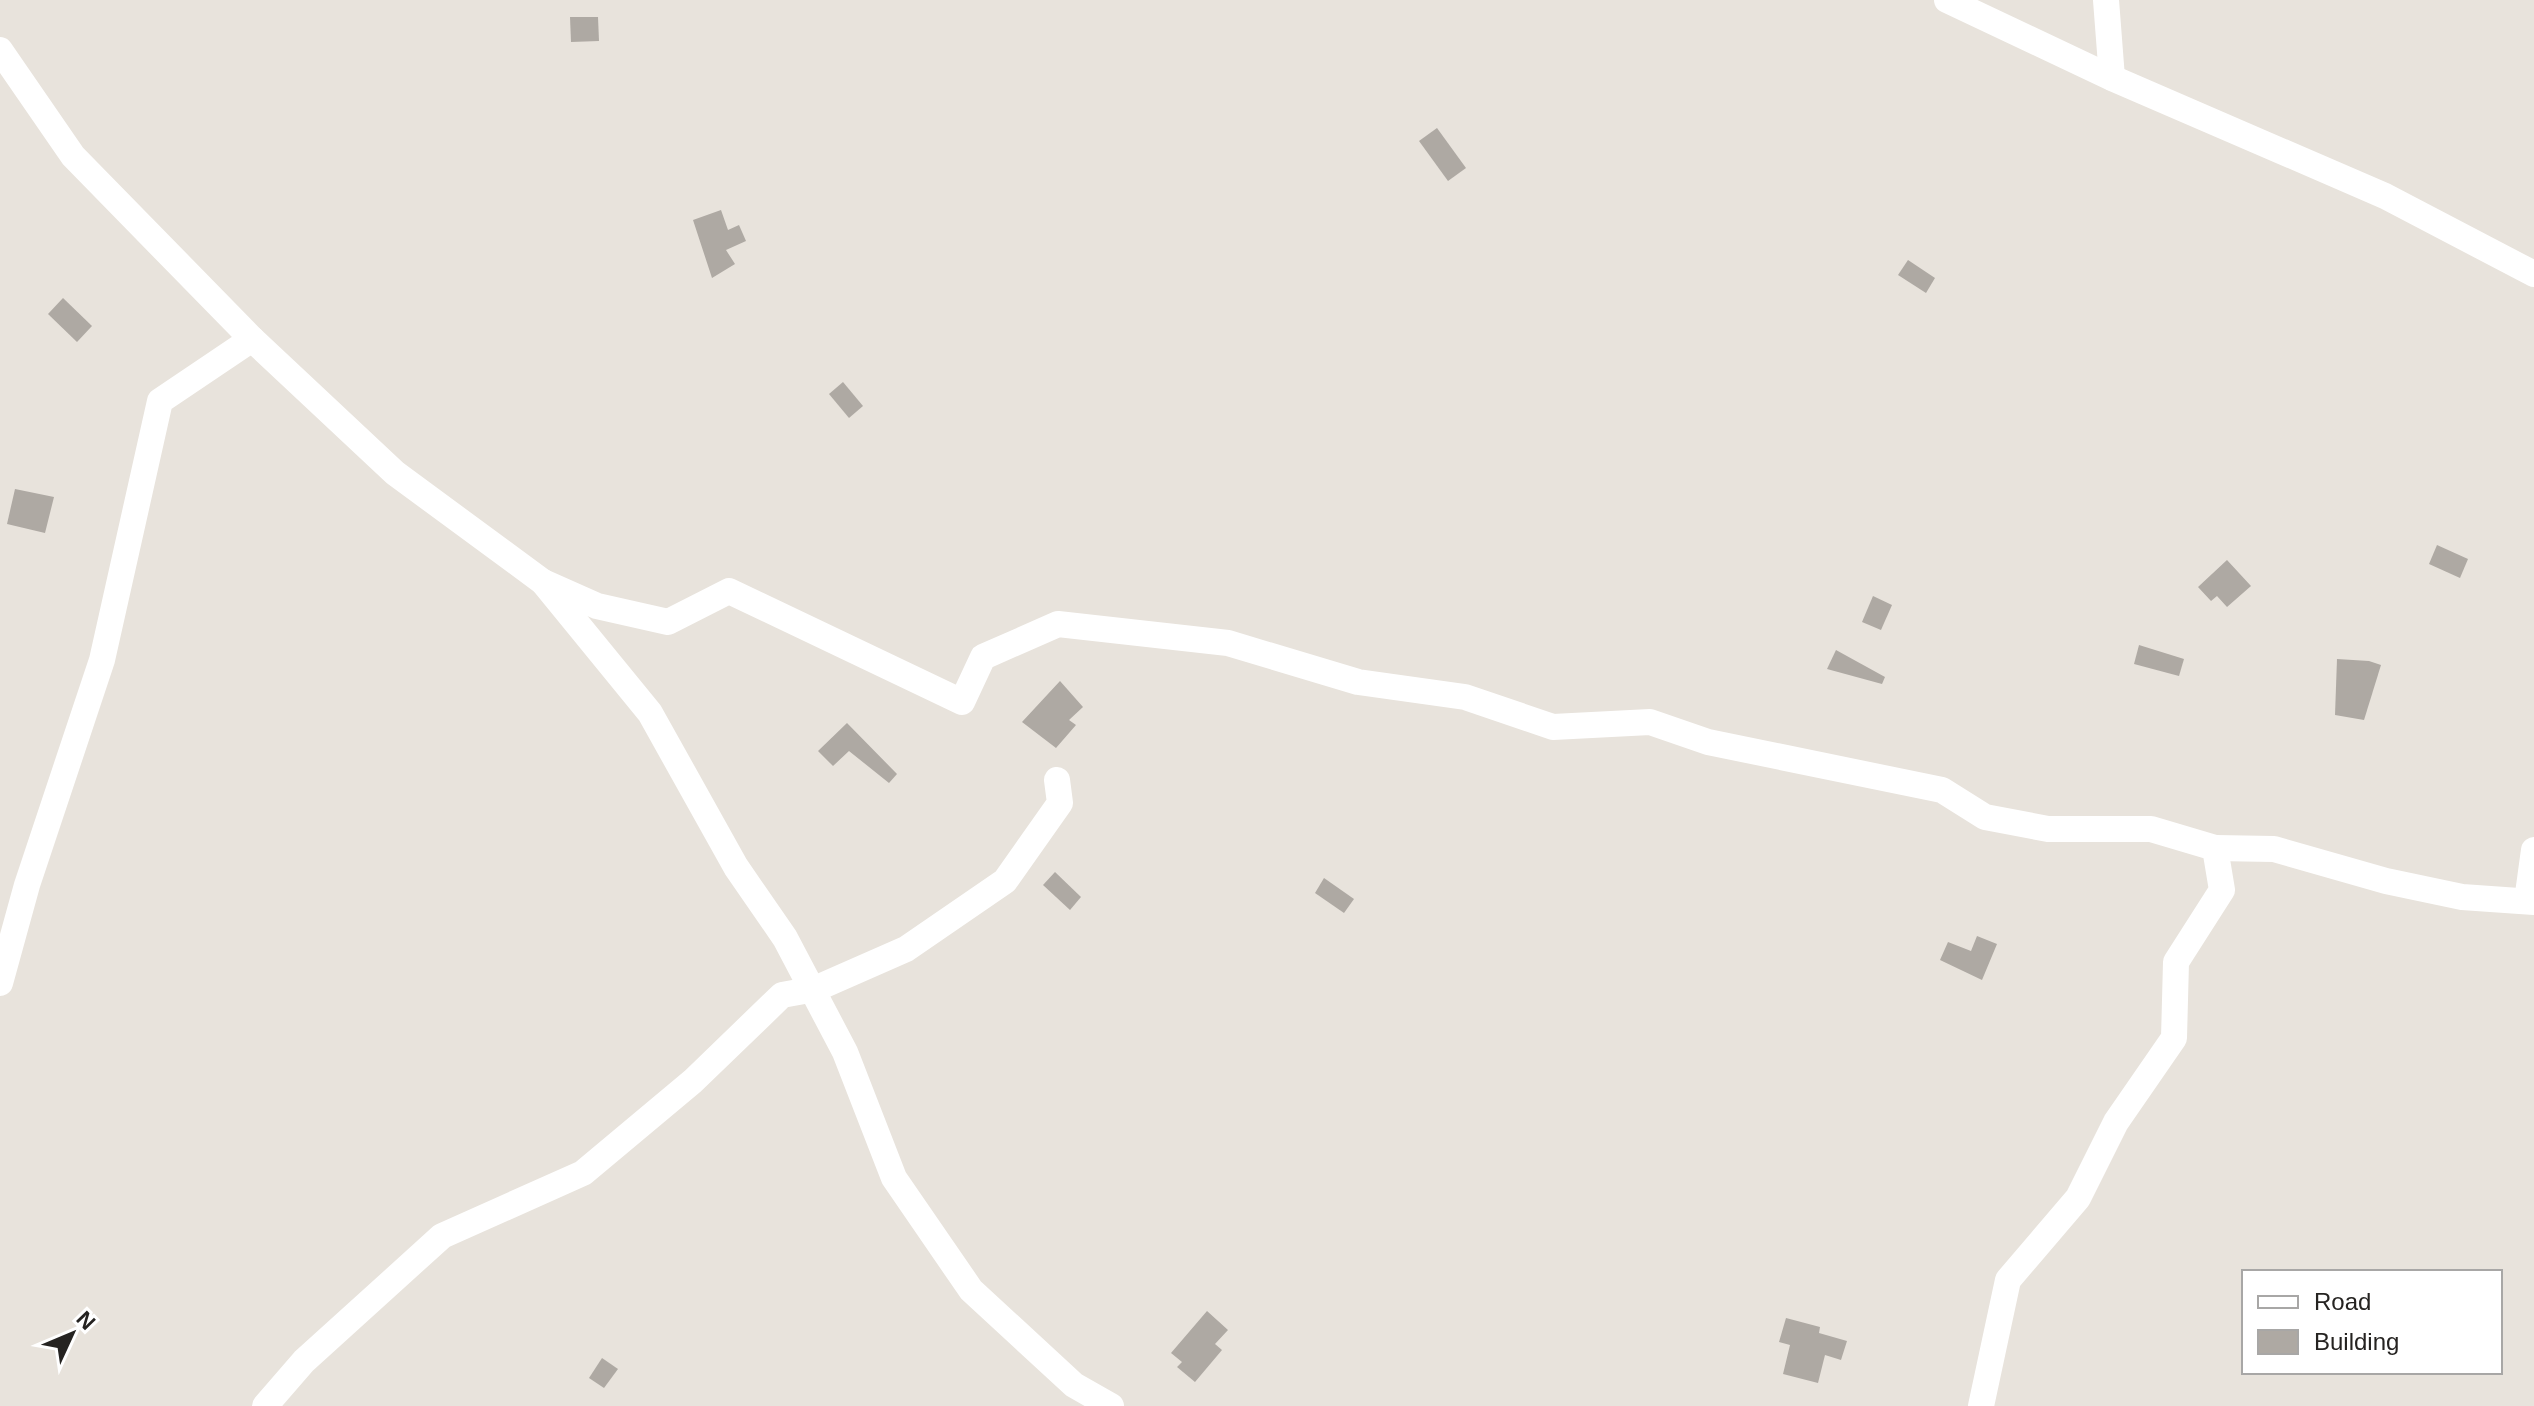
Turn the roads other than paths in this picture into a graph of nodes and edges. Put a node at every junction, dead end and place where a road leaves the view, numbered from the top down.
1 (1947, 0) edge
2 (2106, 0) edge
3 (0, 50) edge
4 (2112, 78) junction
5 (2534, 274) edge
6 (252, 339) junction
7 (543, 582) junction
8 (1057, 780) dead end
9 (2215, 848) junction
10 (2534, 850) edge
11 (2530, 902) edge
12 (0, 983) edge
13 (815, 989) junction
14 (265, 1406) edge
15 (1111, 1406) edge
16 (1981, 1406) edge

1 - 4 street
2 - 4 street
3 - 6 street
4 - 5 street
6 - 7 street
6 - 12 street
7 - 9 street
7 - 13 street
8 - 13 street
9 - 11 street
9 - 16 street
10 - 11 street
13 - 14 street
13 - 15 street

